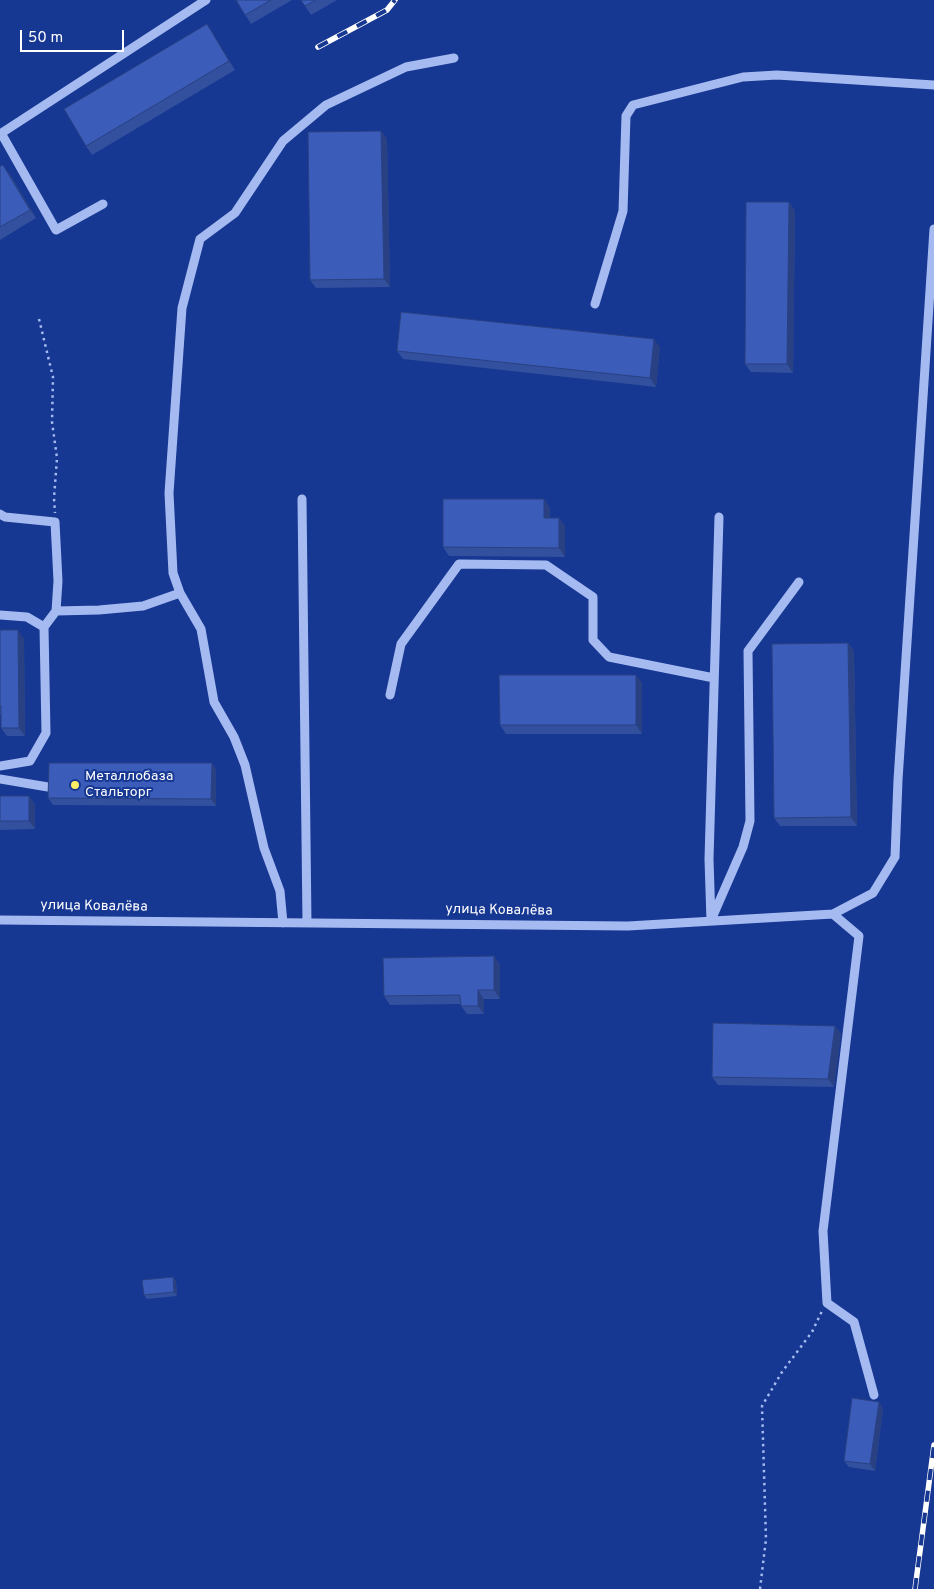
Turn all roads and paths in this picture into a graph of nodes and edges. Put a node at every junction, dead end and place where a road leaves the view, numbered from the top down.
1 (206, 0) edge
2 (454, 58) dead end
3 (934, 85) edge
4 (0, 134) edge
5 (103, 204) dead end
6 (934, 229) edge
7 (595, 304) dead end
8 (39, 319) dead end
9 (302, 499) dead end
10 (0, 514) edge
11 (719, 517) dead end
12 (56, 522) junction
13 (799, 582) dead end
14 (180, 593) junction
15 (56, 611) junction
16 (0, 615) edge
17 (44, 627) junction
18 (714, 678) junction
19 (390, 695) dead end
20 (0, 766) edge
21 (0, 778) edge
22 (48, 787) edge
23 (833, 914) junction
24 (0, 920) edge
25 (711, 921) junction
26 (283, 923) junction
27 (307, 923) junction
28 (827, 1303) junction
29 (874, 1395) dead end
30 (760, 1589) edge

1 - 4 street
2 - 14 street
3 - 7 street
4 - 5 street
6 - 23 street, улица Ковалёва
8 - 12 path
9 - 27 street
10 - 12 street
11 - 18 street
12 - 15 street
13 - 25 street
14 - 15 street
14 - 26 street
15 - 17 street
16 - 17 street
17 - 20 street
18 - 19 street
18 - 25 street
21 - 22 street
23 - 25 street, улица Ковалёва
23 - 28 street
24 - 26 street, улица Ковалёва
25 - 27 street, улица Ковалёва
26 - 27 street, улица Ковалёва
28 - 29 street
28 - 30 path

